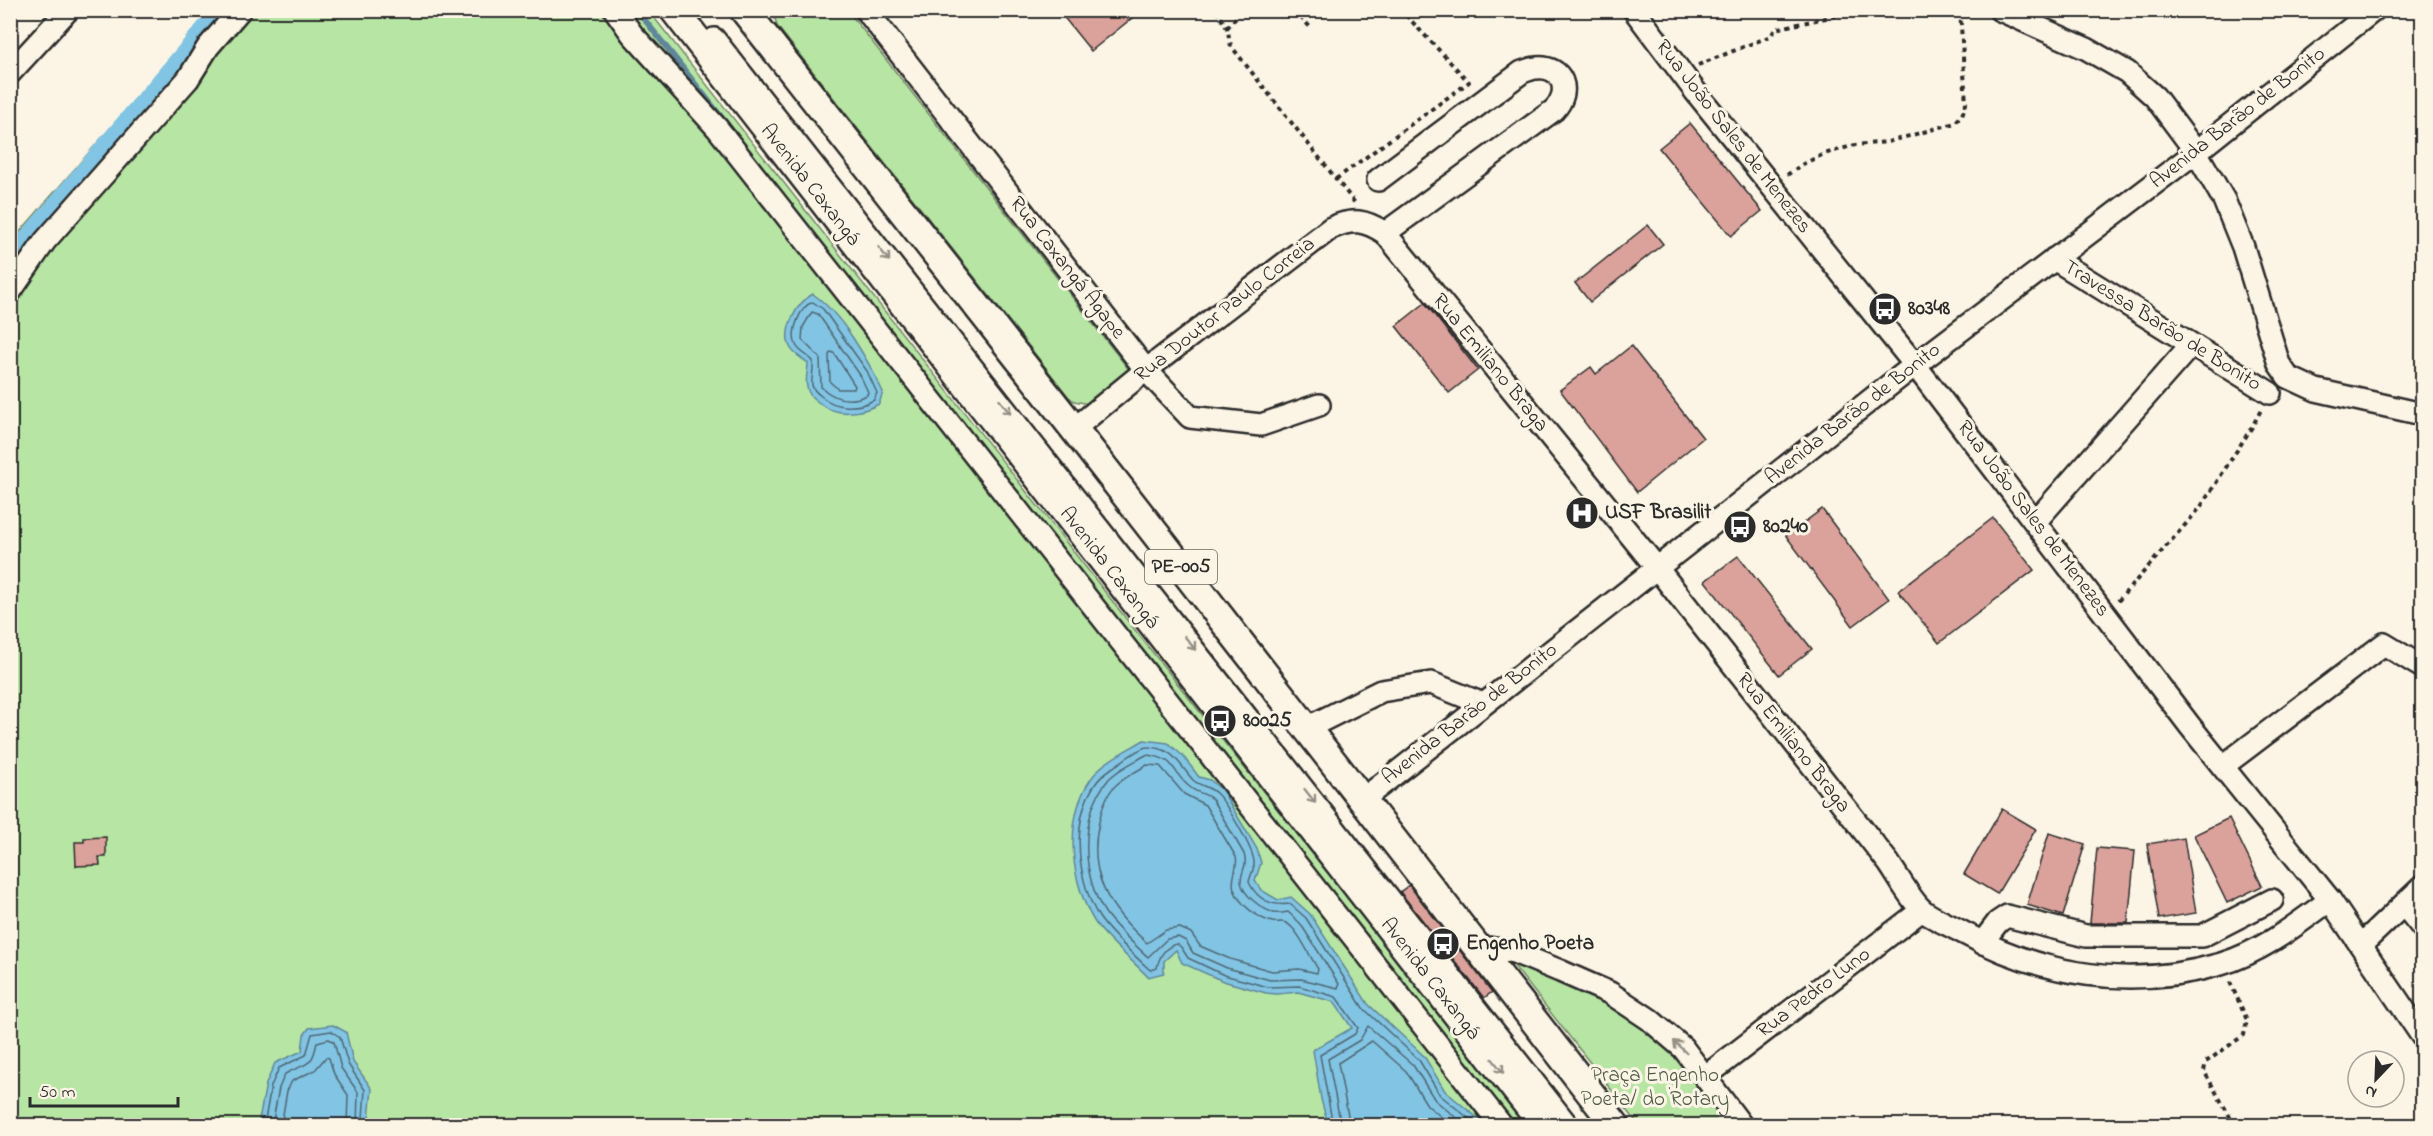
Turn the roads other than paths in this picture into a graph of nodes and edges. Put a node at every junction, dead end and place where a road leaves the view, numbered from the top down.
1 (68, 10) edge
2 (240, 10) edge
3 (615, 10) edge
4 (674, 10) edge
5 (691, 10) edge
6 (866, 10) edge
7 (1634, 10) edge
8 (2000, 10) edge
9 (2374, 10) edge
10 (745, 12) edge
11 (10, 73) edge
12 (2196, 152) junction
13 (1378, 180) dead end
14 (1378, 229) junction
15 (2054, 259) junction
16 (10, 292) edge
17 (2190, 345) junction
18 (1915, 365) junction
19 (1146, 370) junction
20 (2270, 393) road end
21 (1318, 405) dead end
22 (2422, 414) edge
23 (1074, 429) junction
24 (2035, 522) junction
25 (1658, 568) junction
26 (2422, 667) edge
27 (1483, 704) junction
28 (1307, 728) junction
29 (2223, 766) junction
30 (1362, 800) junction
31 (2422, 887) edge
32 (2272, 900) dead end
33 (2330, 900) junction
34 (2404, 905) junction
35 (1922, 910) junction
36 (2422, 927) edge
37 (1982, 943) junction
38 (2361, 945) junction
39 (1476, 946) junction
40 (2422, 1036) edge
41 (1706, 1076) junction
42 (1502, 1125) edge
43 (1544, 1125) edge
44 (1568, 1125) edge
45 (1602, 1125) edge
46 (1616, 1125) edge
47 (1742, 1125) edge

1 - 11 street
2 - 16 street
3 - 42 street
4 -> 43 main road, Avenida Caxangá / PE-005
5 -> 44 street
6 - 19 street, Rua Caxangá Ágape
7 - 18 street, Rua João Sales de Menezes
8 - 12 street
9 - 12 street, Avenida Barão de Bonito
10 - 23 main road, PE-005
10 - 45 street
12 - 15 street, Avenida Barão de Bonito
12 - 22 street
13 - 14 street
14 - 19 street, Rua Doutor Paulo Correia
14 - 25 street, Rua Emiliano Braga
15 - 17 street, Travessa Barão de Bonito
15 - 18 street, Avenida Barão de Bonito
17 - 20 street, Travessa Barão de Bonito
17 - 24 street
18 - 24 street, Rua João Sales de Menezes
18 - 25 street, Avenida Barão de Bonito
19 - 21 street, Rua Caxangá Ágape
19 - 23 street, Rua Doutor Paulo Correia
23 - 28 main road, PE-005
24 - 29 street, Rua João Sales de Menezes
25 - 27 street, Avenida Barão de Bonito
25 - 35 street, Rua Emiliano Braga
26 - 29 street
27 - 28 street
27 - 30 street, Avenida Barão de Bonito
28 - 30 main road, PE-005
29 - 33 street, Rua João Sales de Menezes
30 - 39 main road, PE-005
31 - 34 street
32 - 37 street
33 - 37 street, Rua Emiliano Braga
33 - 38 street, Rua João Sales de Menezes
34 - 36 street
34 - 38 street
35 - 37 street, Rua Emiliano Braga
35 - 41 street, Rua Pedro Luno
38 - 40 street, Rua João Sales de Menezes
41 -> 39 street
39 - 46 main road, PE-005
41 - 47 street

